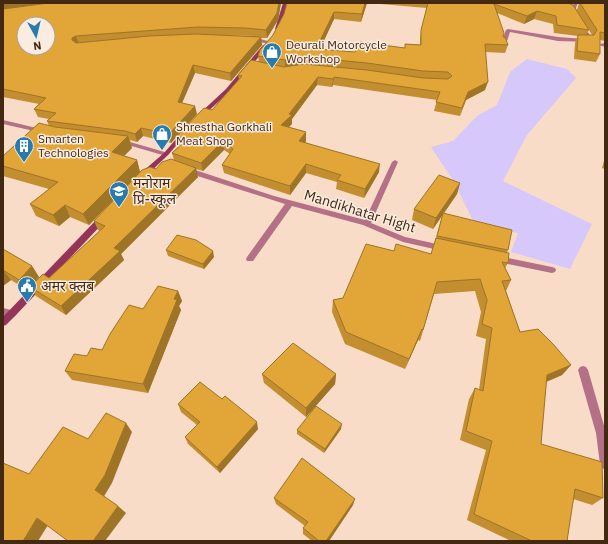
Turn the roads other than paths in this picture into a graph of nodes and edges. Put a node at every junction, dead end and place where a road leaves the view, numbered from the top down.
1 (285, 3) edge
2 (576, 3) edge
3 (566, 8) edge
4 (573, 10) junction
5 (272, 37) junction
6 (245, 38) edge
7 (504, 43) edge
8 (256, 58) junction
9 (254, 66) edge
10 (3, 122) edge
11 (53, 133) edge
12 (112, 141) edge
13 (166, 154) junction
14 (395, 162) dead end
15 (180, 167) edge
16 (160, 169) edge
17 (139, 179) joint
18 (290, 203) junction
19 (107, 214) edge
20 (367, 224) junction
21 (454, 251) edge
22 (491, 258) edge
23 (250, 259) dead end
24 (552, 270) dead end
25 (3, 312) edge
26 (13, 313) junction
27 (3, 322) edge
28 (583, 370) dead end
29 (605, 464) edge

1 - 5 main road
2 - 4 street
3 - 4 street
4 - 7 street
5 - 6 street
5 - 8 main road
8 - 9 street
8 - 13 main road
10 - 11 street
12 - 13 street
13 - 17 main road
14 - 20 street
15 - 18 street, Mandikhatar Hight
16 - 17 street
18 - 20 street, Mandikhatar Hight
18 - 23 street
19 - 26 main road
20 - 21 street, Mandikhatar Hight
22 - 24 street
25 - 26 street
26 - 27 main road
28 - 29 street

